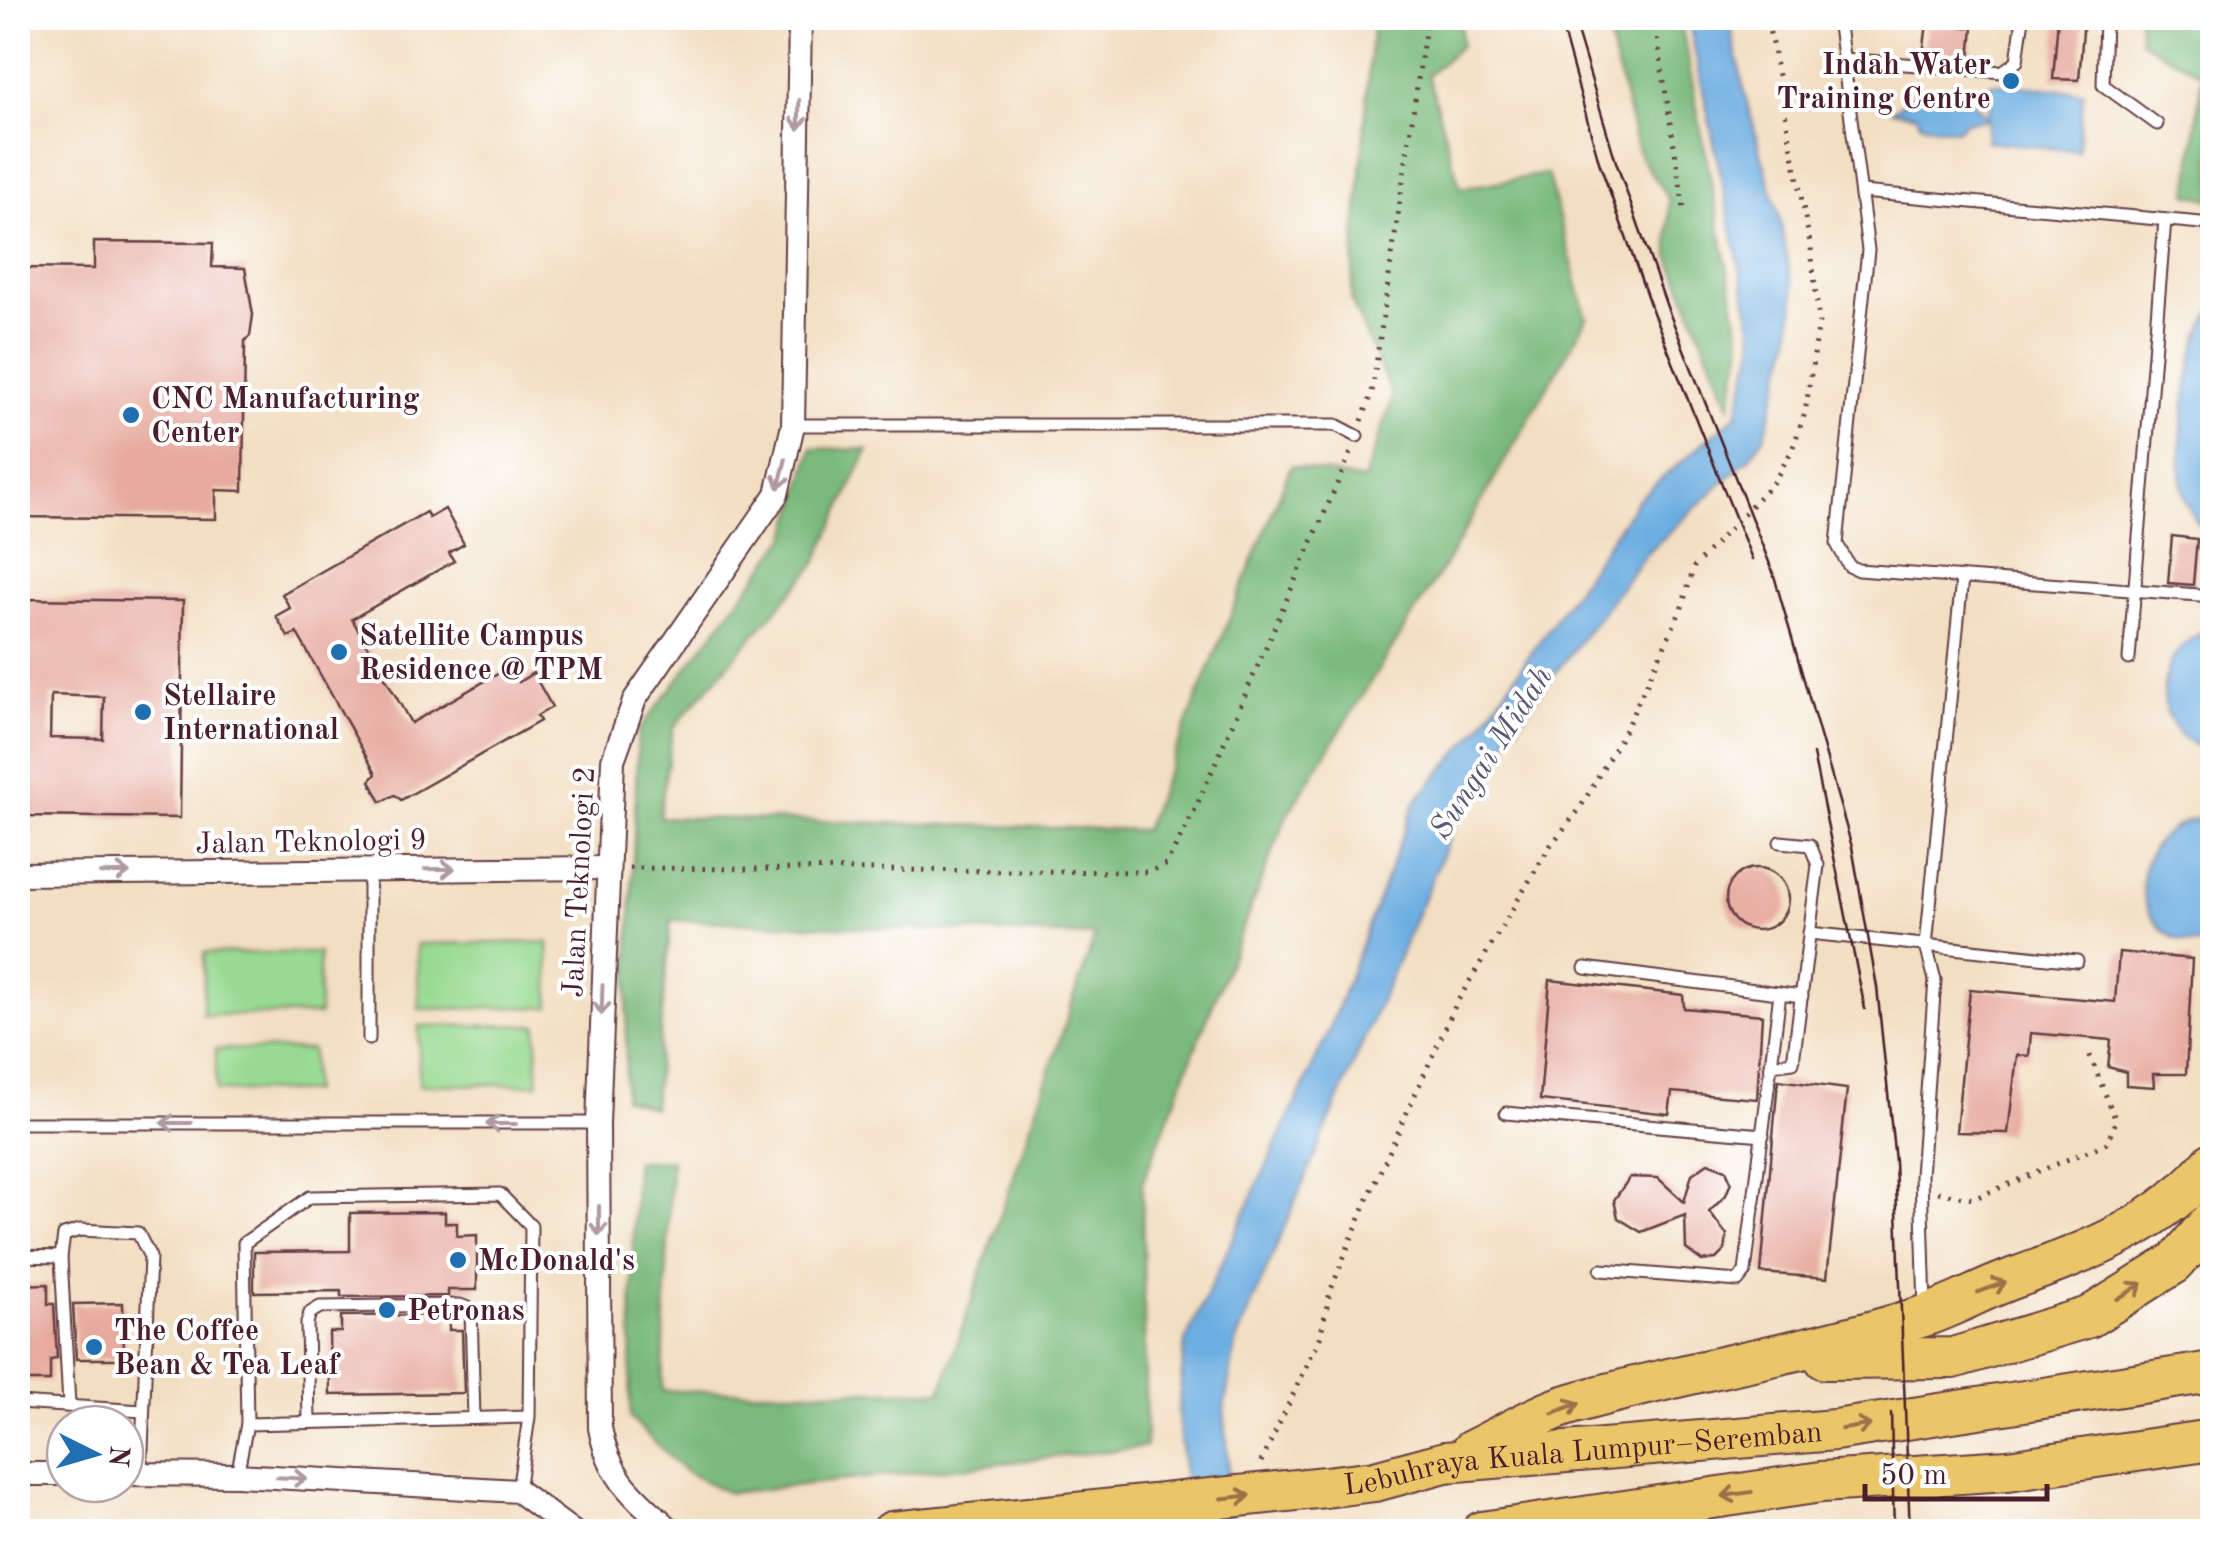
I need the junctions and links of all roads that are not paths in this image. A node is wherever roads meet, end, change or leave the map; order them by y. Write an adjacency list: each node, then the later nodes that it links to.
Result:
1 (800, 18): 10 (street, Jalan Teknologi 2, one-way to 10)
2 (1838, 18): 5 (lane)
3 (2023, 18): 5 (lane)
4 (2105, 18): 6 (lane)
5 (1844, 59): 7 (lane)
6 (2157, 124)
7 (1862, 192): 8 (lane); 12 (lane)
8 (2165, 220): 9 (lane); 13 (lane)
9 (2212, 224)
10 (793, 425): 11 (lane); 17 (street, Jalan Teknologi 2, one-way to 17)
11 (1357, 436)
12 (1962, 578): 13 (lane); 21 (lane)
13 (2136, 590): 14 (lane); 15 (lane)
14 (2212, 596)
15 (2129, 658)
16 (1780, 842): 20 (lane)
17 (606, 868): 18 (street, Jalan Teknologi 9, one-way to 17); 30 (street, Jalan Teknologi 2, one-way to 30)
18 (369, 870): 19 (street, Jalan Teknologi 9, one-way to 18); 26 (lane)
19 (18, 874)
20 (1810, 933): 21 (lane); 25 (lane)
21 (1926, 946): 22 (lane); 37 (lane)
22 (2077, 961)
23 (1585, 968): 24 (lane)
24 (1780, 993): 25 (lane); 27 (lane)
25 (1802, 996): 27 (lane)
26 (369, 1040)
27 (1771, 1064): 31 (lane)
28 (1506, 1113): 31 (lane)
29 (18, 1123): 30 (lane, one-way to 29)
30 (598, 1124): 56 (street, Jalan Teknologi 2, one-way to 56)
31 (1763, 1135): 36 (lane)
32 (2212, 1163): 37 (highway, one-way to 32)
33 (2212, 1220): 38 (highway, one-way to 33)
34 (18, 1256): 35 (lane)
35 (61, 1257): 42 (lane); 43 (lane)
36 (1601, 1270)
37 (1925, 1316): 38 (highway)
38 (1766, 1359): 49 (highway, one-way to 38)
39 (2212, 1372): 49 (highway, Lebuhraya Kuala Lumpur–Seremban, one-way to 39)
40 (18, 1403): 41 (lane)
41 (45, 1404)
42 (69, 1404)
43 (143, 1404)
44 (529, 1417): 45 (lane); 47 (lane); 54 (lane)
45 (474, 1418): 46 (lane); 46 (lane)
46 (309, 1422): 47 (lane)
47 (247, 1424): 53 (lane)
48 (2212, 1444): 58 (highway, Lebuhraya Kuala Lumpur–Seremban, one-way to 58)
49 (1445, 1462): 57 (highway, Lebuhraya Kuala Lumpur–Seremban, one-way to 49, bridge)
50 (18, 1474): 51 (street)
51 (45, 1474)
52 (145, 1474): 53 (street)
53 (237, 1475): 54 (street, one-way to 54)
54 (518, 1492): 55 (street)
55 (573, 1532)
56 (673, 1532)
57 (892, 1532)
58 (1482, 1532)

